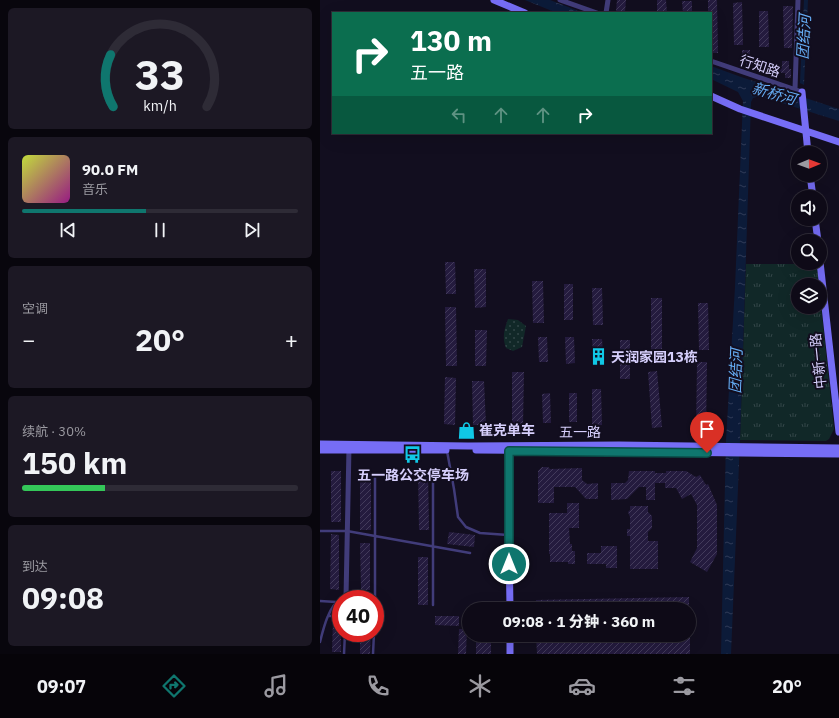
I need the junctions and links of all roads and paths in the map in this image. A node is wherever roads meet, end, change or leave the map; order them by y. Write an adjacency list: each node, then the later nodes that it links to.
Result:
1 (494, 0): 5 (main road)
2 (560, 0): 6 (street)
3 (608, 0): 7 (street)
4 (798, 0): 9 (street)
5 (522, 12)
6 (594, 12)
7 (606, 12)
8 (712, 61): 9 (street, 行知路)
9 (795, 89): 10 (street, 行知路)
10 (803, 94): 12 (main road)
11 (712, 96): 12 (main road)
12 (805, 132): 13 (main road); 14 (main road)
13 (839, 142)
14 (807, 146)
15 (821, 270): 16 (main road, 中新一路)
16 (839, 432)
17 (349, 443): 18 (main road, 五一路); 19 (main road, 五一路); 28 (street)
18 (320, 444)
19 (445, 445): 20 (main road, 五一路); 29 (lane)
20 (509, 448): 22 (main road, 五一路); 23 (main road, 五一路); 29 (main road)
21 (839, 448): 23 (main road, 五一路)
22 (320, 450)
23 (743, 450): 24 (main road, 五一路)
24 (839, 454)
25 (433, 474): 31 (lane)
26 (375, 475): 30 (lane)
27 (320, 531): 28 (lane)
28 (347, 531): 30 (lane); 33 (street)
29 (509, 535): 37 (main road)
30 (375, 536): 31 (lane); 34 (lane)
31 (433, 546): 32 (lane); 38 (lane)
32 (470, 553)
33 (344, 590)
34 (375, 590)
35 (320, 601): 36 (lane)
36 (332, 602)
37 (510, 602)
38 (433, 605)
39 (332, 609): 40 (lane)
40 (328, 616): 41 (lane); 42 (lane)
41 (332, 616)
42 (320, 642)
43 (344, 642): 46 (lane)
44 (374, 642): 47 (lane)
45 (510, 642): 48 (main road)
46 (344, 654)
47 (374, 654)
48 (510, 654)

